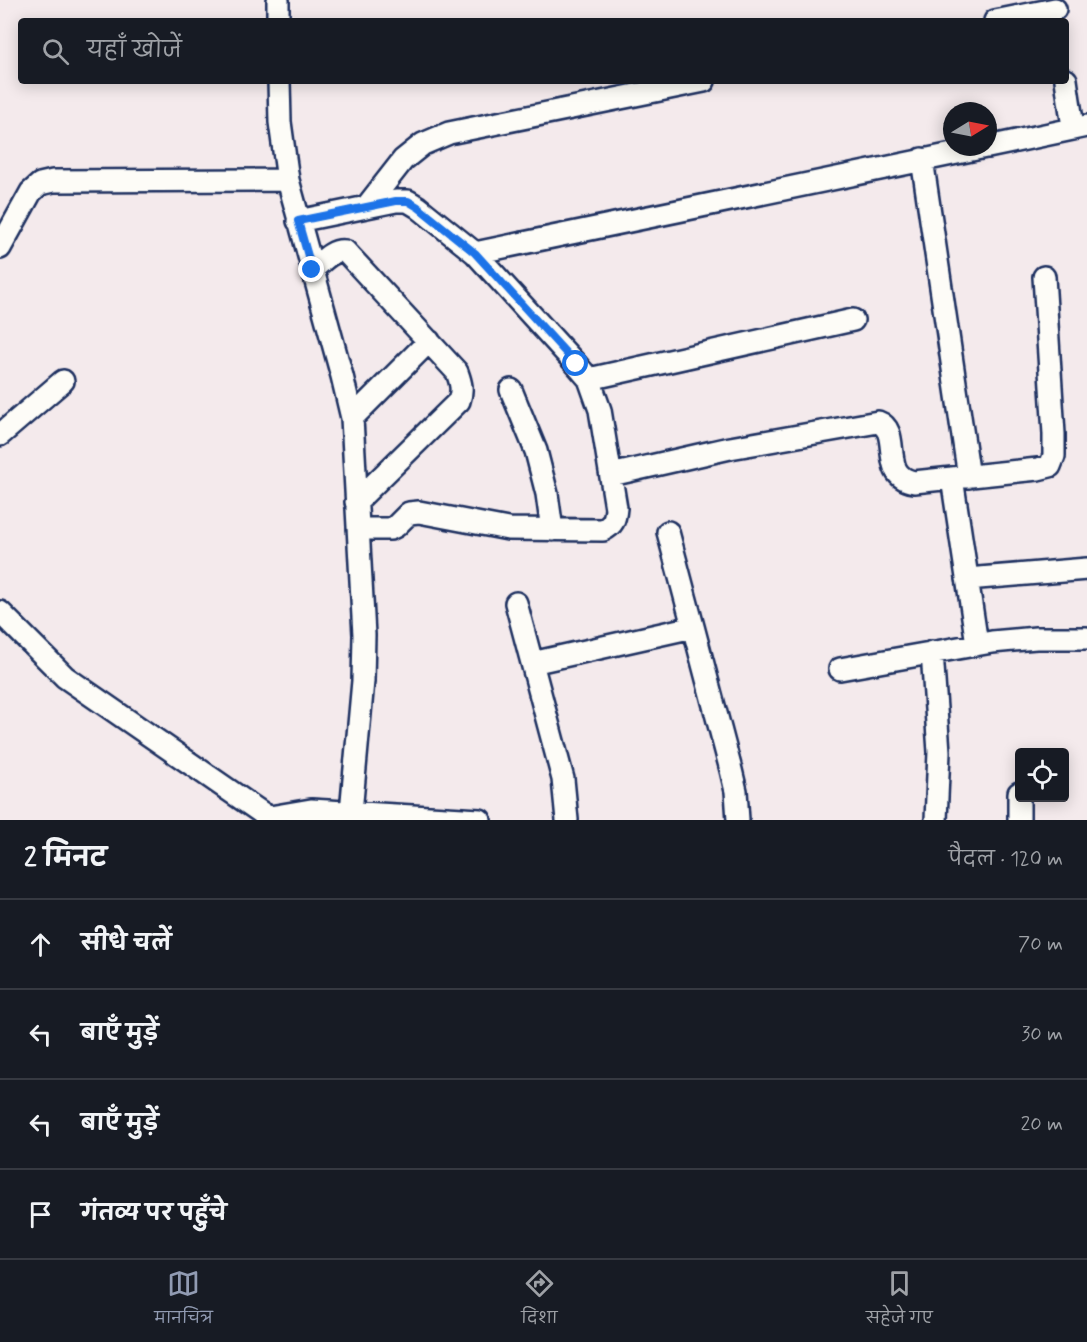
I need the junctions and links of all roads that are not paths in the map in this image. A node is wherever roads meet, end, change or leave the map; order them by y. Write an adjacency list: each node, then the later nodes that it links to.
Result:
1 (278, 0): 3 (street)
2 (1055, 10): 4 (street)
3 (278, 18)
4 (1011, 18)
5 (279, 84): 12 (street)
6 (690, 84): 13 (street)
7 (1067, 84): 8 (street)
8 (1080, 126): 9 (street)
9 (997, 145)
10 (943, 155): 11 (street)
11 (922, 159): 16 (street); 27 (street)
12 (288, 180): 14 (street); 15 (street)
13 (367, 206): 14 (street); 16 (street)
14 (298, 221): 17 (street)
15 (0, 249)
16 (475, 253): 21 (street)
17 (312, 270): 20 (street); 24 (street)
18 (1044, 278): 27 (street)
19 (853, 320): 21 (street)
20 (429, 341): 24 (street); 28 (street)
21 (589, 379): 26 (street)
22 (63, 381): 25 (street)
23 (511, 390): 30 (street)
24 (352, 418): 28 (street)
25 (0, 435)
26 (611, 475): 27 (street); 30 (street)
27 (960, 477): 33 (street)
28 (356, 502): 29 (street)
29 (358, 529): 30 (street); 43 (street)
30 (552, 530)
31 (668, 532): 36 (street)
32 (1087, 569): 33 (street)
33 (967, 579): 38 (street)
34 (516, 603): 40 (street)
35 (0, 612): 44 (street)
36 (693, 627): 40 (street); 47 (street)
37 (1087, 638): 38 (street)
38 (977, 644): 39 (street)
39 (932, 652): 41 (street); 48 (street)
40 (532, 663): 46 (street)
41 (840, 669)
42 (1019, 802): 49 (street)
43 (351, 812): 44 (street); 45 (street)
44 (271, 819)
45 (480, 820)
46 (567, 820)
47 (738, 820)
48 (936, 820)
49 (1019, 820)

